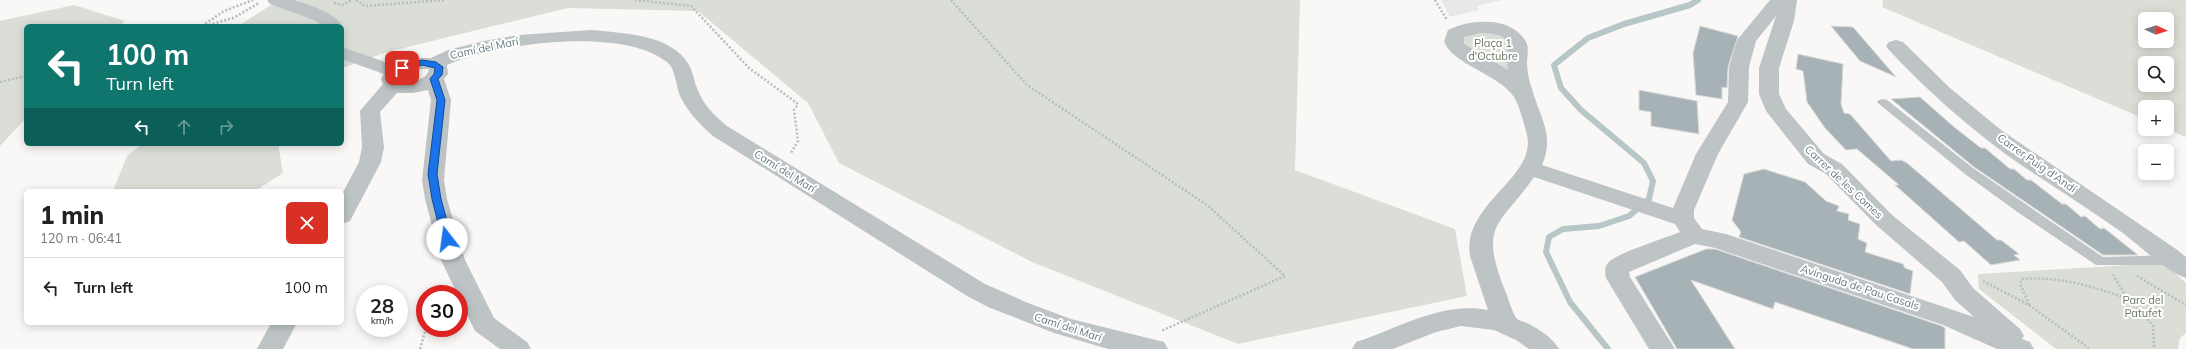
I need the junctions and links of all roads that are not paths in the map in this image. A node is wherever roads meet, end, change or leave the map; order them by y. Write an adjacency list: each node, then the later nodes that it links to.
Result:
1 (276, 0): 4 (street)
2 (1780, 0): 13 (street)
3 (1788, 0): 15 (street, Carrer de les Comes)
4 (332, 24)
5 (1896, 46): 14 (street, Carrer Puig d'Andí)
6 (344, 54): 8 (street, Camí del Marí)
7 (433, 71): 8 (street, Camí del Marí); 20 (street); 21 (street, Camí del Marí)
8 (395, 78): 12 (street)
9 (1523, 95): 9 (street); 11 (street)
10 (1883, 102): 14 (lane)
11 (1529, 168): 13 (street, Avinguda de Pau Casals); 18 (street)
12 (344, 212)
13 (1689, 228): 16 (street, Avinguda de Pau Casals); 24 (street)
14 (2180, 265)
15 (1957, 285): 16 (street); 26 (street, Carrer de les Comes)
16 (1933, 312): 25 (street, Avinguda de Pau Casals)
17 (283, 325): 19 (street)
18 (1507, 326): 22 (street); 23 (street)
19 (270, 349)
20 (518, 349)
21 (1155, 349)
22 (1364, 349)
23 (1546, 349)
24 (1662, 349)
25 (2021, 349)
26 (2025, 349)

